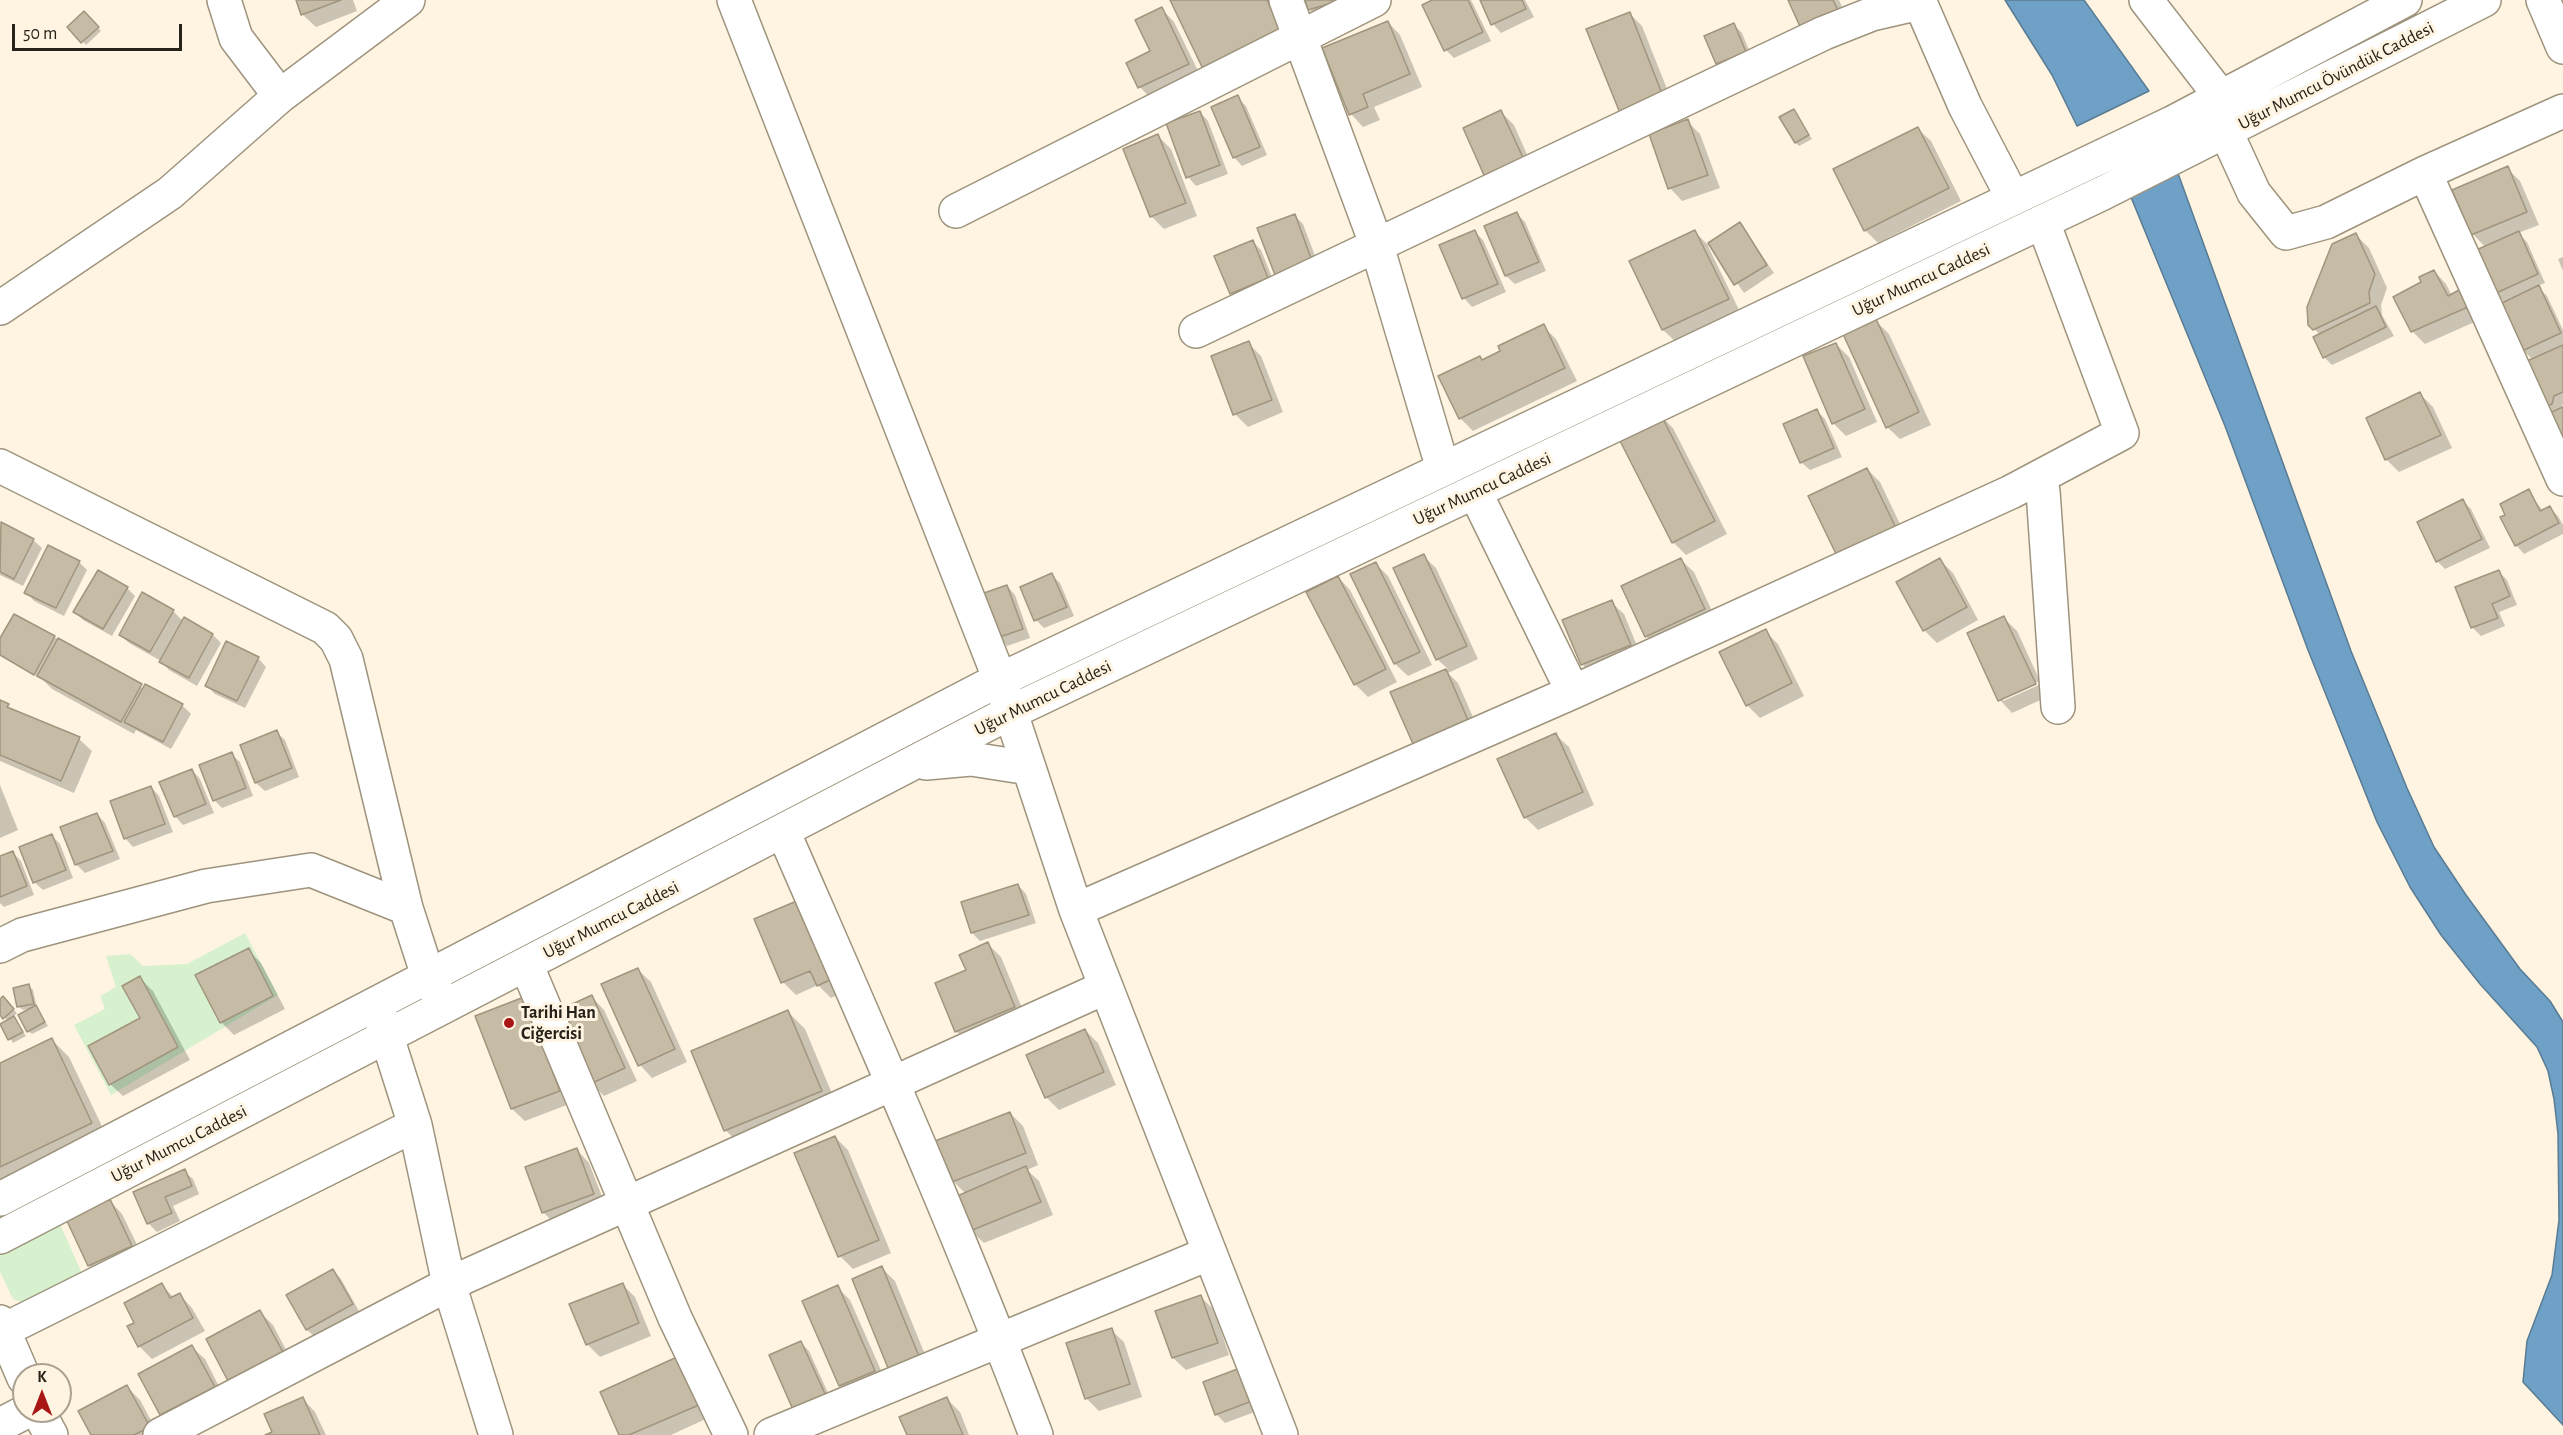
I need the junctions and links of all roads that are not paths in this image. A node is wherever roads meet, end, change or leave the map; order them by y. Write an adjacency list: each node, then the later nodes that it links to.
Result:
1 (224, 0): 13 (street)
2 (408, 0): 13 (street)
3 (734, 0): 31 (street)
4 (1286, 0): 11 (street)
5 (1374, 0): 11 (street)
6 (2146, 0): 14 (street)
7 (2404, 0): 14 (street, Uğur Mumcu Övündük Caddesi)
8 (2484, 0): 16 (street, Uğur Mumcu Övündük Caddesi)
9 (2543, 0): 12 (street)
10 (1919, 1): 20 (street); 23 (street)
11 (1301, 36): 21 (street); 23 (street)
12 (2563, 47)
13 (280, 96): 24 (street)
14 (2221, 97): 17 (street, Uğur Mumcu Övündük Caddesi)
15 (2563, 111): 18 (street)
16 (2226, 132): 18 (street); 19 (street, Uğur Mumcu Övündük Caddesi)
17 (2088, 163): 20 (street, Uğur Mumcu Caddesi)
18 (2425, 173): 29 (street)
19 (2103, 193): 22 (street, Uğur Mumcu Caddesi)
20 (2013, 198): 27 (street, Uğur Mumcu Caddesi)
21 (956, 211)
22 (2043, 222): 28 (street); 30 (street, Uğur Mumcu Caddesi)
23 (1377, 246): 25 (street); 27 (street)
24 (0, 308)
25 (1196, 331)
26 (0, 466): 38 (street)
27 (1443, 470): 31 (street, Uğur Mumcu Caddesi)
28 (2038, 478): 32 (street); 33 (street)
29 (2563, 479)
30 (1474, 492): 32 (street); 34 (street, Uğur Mumcu Caddesi)
31 (1000, 680): 34 (street); 42 (street, Uğur Mumcu Caddesi)
32 (1573, 692): 39 (street)
33 (2058, 707)
34 (1011, 712): 35 (street, Uğur Mumcu Caddesi); 36 (street)
35 (912, 764): 36 (street); 37 (street, Uğur Mumcu Caddesi)
36 (1029, 768): 39 (street)
37 (783, 831): 41 (street, Uğur Mumcu Caddesi); 47 (street)
38 (406, 908): 40 (street); 42 (street)
39 (1076, 910): 43 (street)
40 (0, 946)
41 (526, 964): 45 (street, Uğur Mumcu Caddesi); 50 (street)
42 (428, 976): 44 (street, Uğur Mumcu Caddesi); 45 (street)
43 (1106, 987): 47 (street); 52 (street)
44 (375, 1004): 46 (street); 49 (street, Uğur Mumcu Caddesi)
45 (444, 1006): 46 (street, Uğur Mumcu Caddesi)
46 (388, 1035): 48 (street); 51 (street, Uğur Mumcu Caddesi)
47 (893, 1083): 50 (street); 55 (street)
48 (416, 1125): 53 (street); 54 (street)
49 (0, 1199)
50 (626, 1203): 53 (street); 59 (street)
51 (0, 1237)
52 (1210, 1253): 55 (street); 62 (street)
53 (449, 1284): 57 (street); 58 (street)
54 (2, 1326): 56 (street)
55 (1000, 1339): 60 (street); 61 (street)
56 (18, 1363)
57 (160, 1435)
58 (496, 1435)
59 (731, 1435)
60 (771, 1435)
61 (1036, 1435)
62 (1281, 1435)

